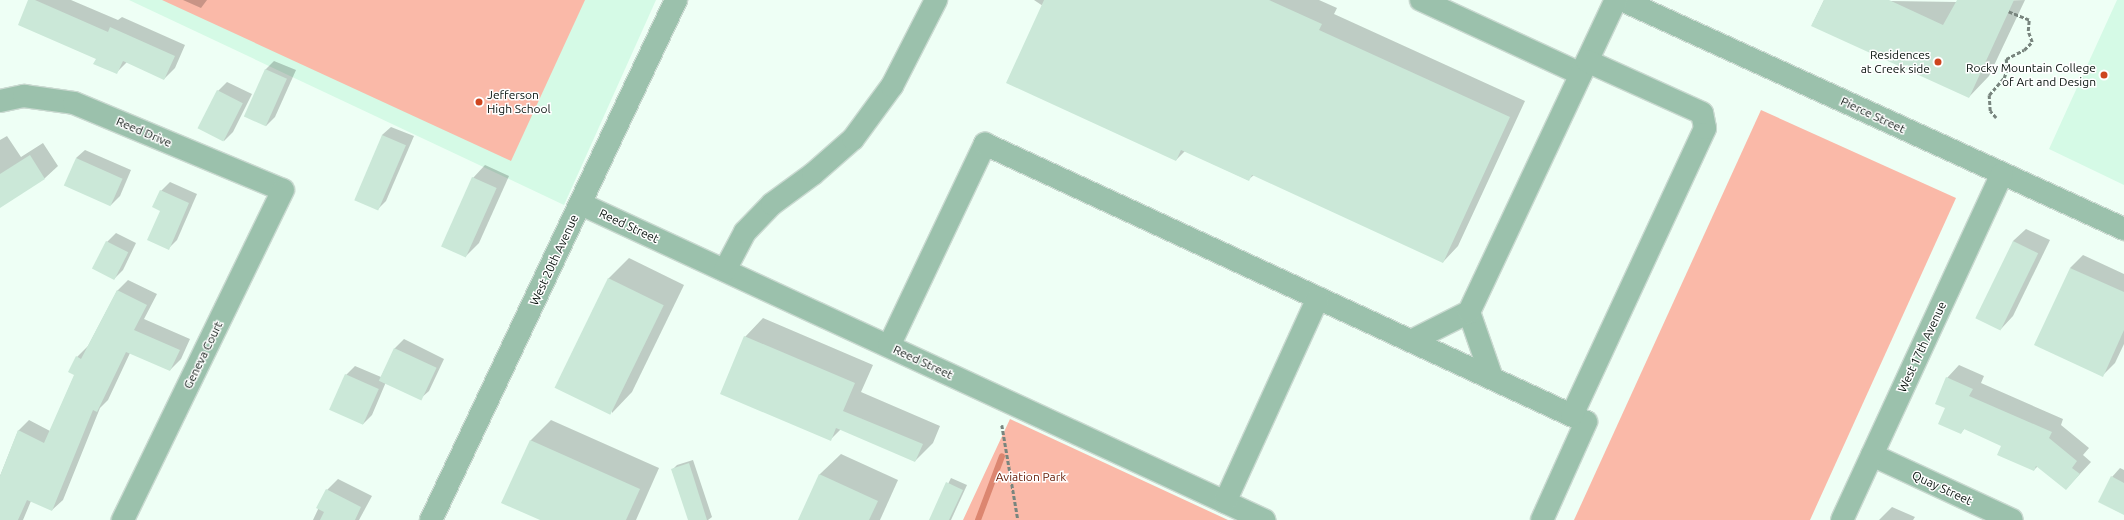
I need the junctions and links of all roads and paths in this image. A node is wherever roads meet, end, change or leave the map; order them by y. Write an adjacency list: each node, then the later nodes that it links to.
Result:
1 (676, 0): 12 (street, West 20th Avenue)
2 (936, 0): 14 (street)
3 (1421, 0): 7 (street)
4 (1616, 0): 7 (street)
5 (1622, 0): 10 (street, Pierce Street)
6 (2009, 12): 9 (path)
7 (1584, 68): 16 (street); 20 (street)
8 (0, 101): 11 (street, Reed Drive)
9 (1996, 118)
10 (2002, 174): 13 (street, Pierce Street); 22 (street, West 17th Avenue)
11 (283, 190): 24 (street, Geneva Court)
12 (581, 204): 14 (street, Reed Street); 25 (street, West 20th Avenue)
13 (2124, 229)
14 (725, 270): 18 (street, Reed Street)
15 (1318, 298): 17 (street); 18 (street); 23 (street)
16 (1469, 312): 17 (street); 19 (street)
17 (1411, 341): 19 (street)
18 (889, 346): 23 (street, Reed Street)
19 (1492, 378): 20 (street)
20 (1572, 415): 28 (street)
21 (1002, 425): 26 (path)
22 (1872, 455): 29 (street, West 17th Avenue); 30 (street, Quay Street)
23 (1225, 502): 27 (street, Reed Street)
24 (123, 520)
25 (431, 520)
26 (1018, 520)
27 (1264, 520)
28 (1542, 520)
29 (1842, 520)
30 (2012, 520)

